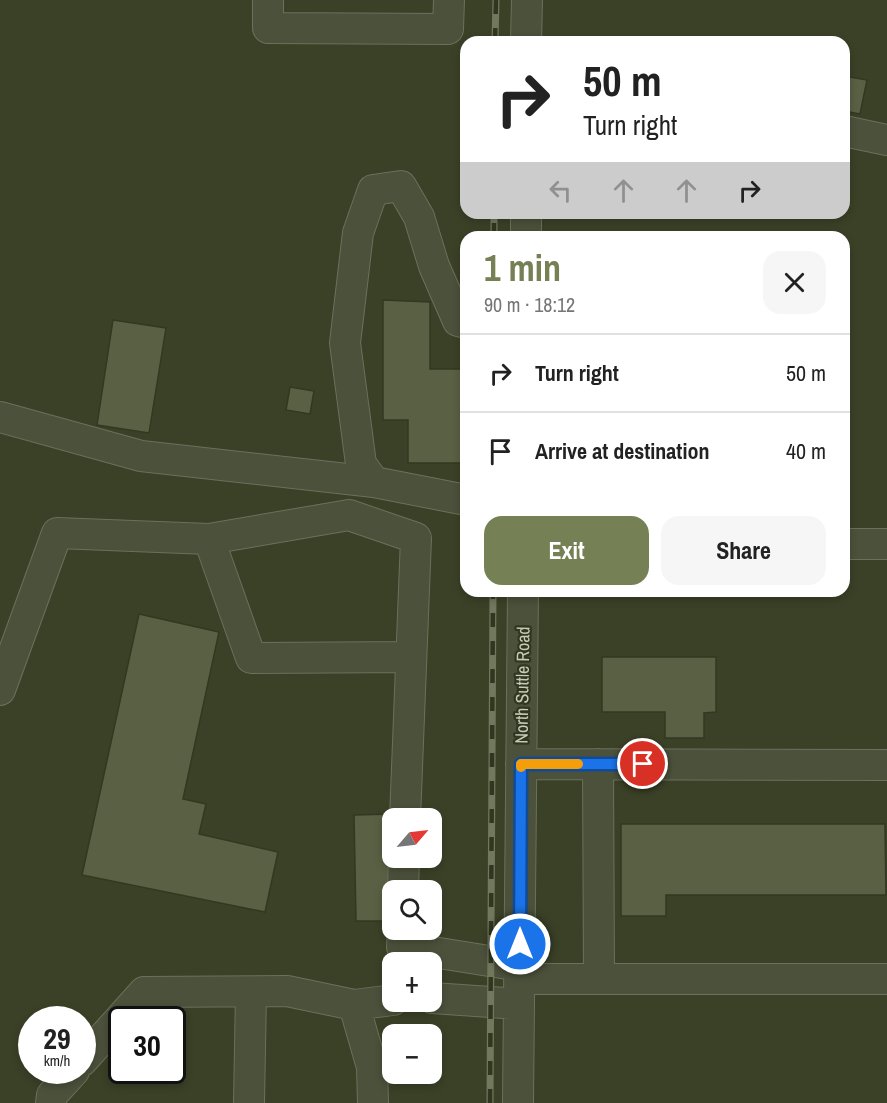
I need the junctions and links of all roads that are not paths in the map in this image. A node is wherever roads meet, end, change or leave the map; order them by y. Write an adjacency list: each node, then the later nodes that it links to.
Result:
1 (268, 0): 2 (street)
2 (449, 0)
3 (527, 0): 4 (street)
4 (526, 36)
5 (850, 132): 6 (street)
6 (887, 140)
7 (460, 321): 9 (street)
8 (0, 417): 9 (street)
9 (374, 482): 10 (street)
10 (460, 499)
11 (209, 539): 15 (street); 15 (street); 16 (street)
12 (850, 544): 13 (street)
13 (887, 544)
14 (523, 597): 17 (street, North Suttle Road)
15 (410, 657): 20 (street)
16 (0, 690)
17 (521, 764): 18 (street); 24 (street, North Suttle Road)
18 (598, 764): 19 (street); 23 (street)
19 (887, 765)
20 (405, 808)
21 (402, 940): 24 (street)
22 (887, 979): 23 (street)
23 (599, 980): 24 (street)
24 (519, 983): 26 (street); 34 (street, North Suttle Road)
25 (251, 992): 28 (street); 29 (street); 32 (street)
26 (442, 996)
27 (382, 1001): 28 (street)
28 (354, 1005): 33 (street)
29 (96, 1046)
30 (62, 1084): 31 (street)
31 (51, 1103)
32 (249, 1103)
33 (373, 1103)
34 (518, 1103)

